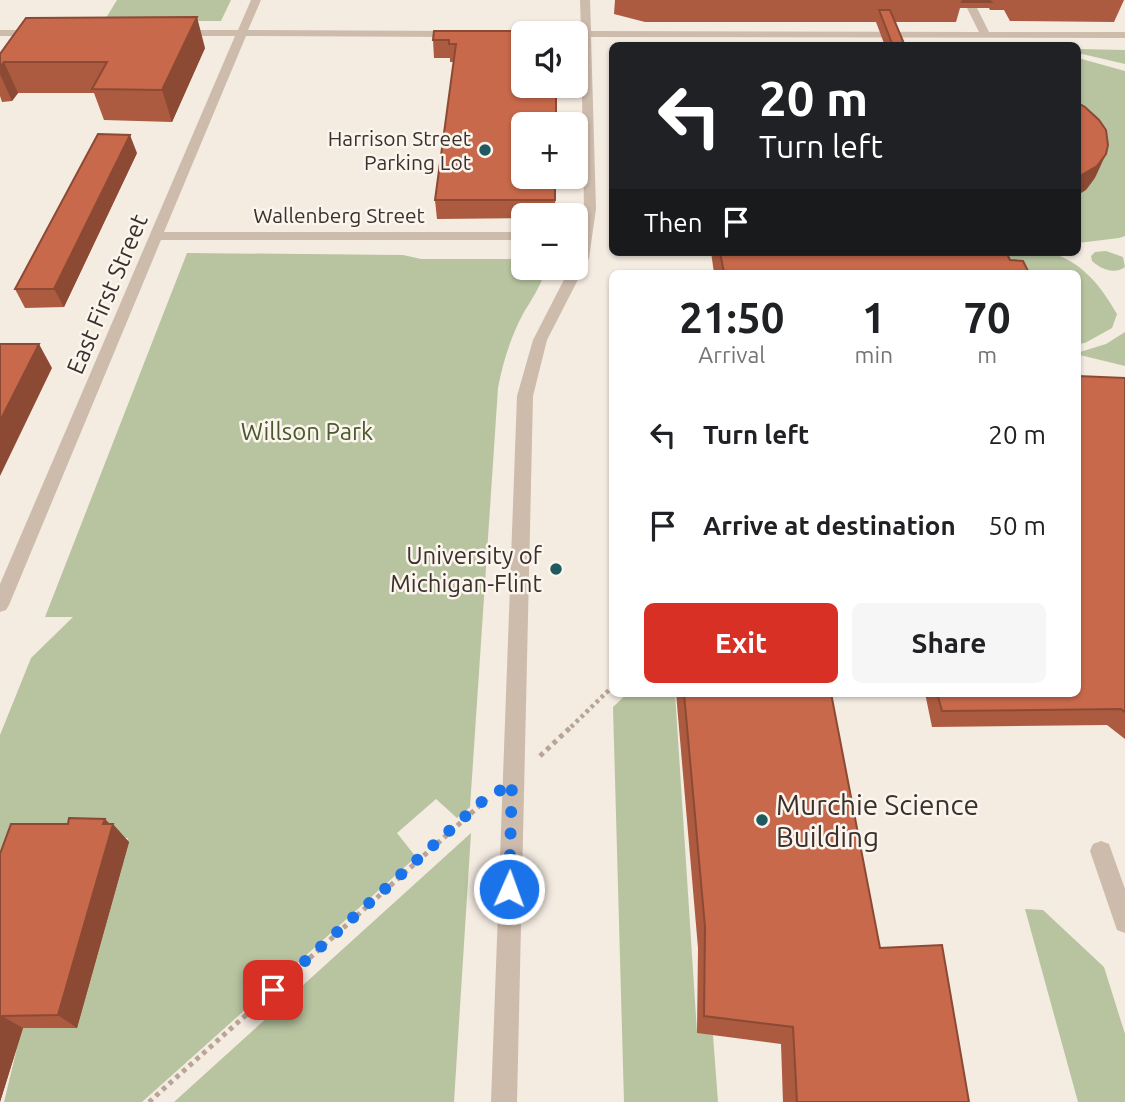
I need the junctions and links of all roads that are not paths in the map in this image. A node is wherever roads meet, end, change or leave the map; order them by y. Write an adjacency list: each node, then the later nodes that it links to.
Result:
1 (256, 0): 8 (street, East First Street)
2 (585, 0): 4 (street)
3 (968, 0): 11 (street)
4 (583, 21)
5 (0, 33): 6 (street)
6 (46, 33)
7 (167, 33): 8 (street)
8 (242, 33): 9 (street); 15 (street, East First Street)
9 (470, 34)
10 (588, 34): 11 (street)
11 (986, 35): 12 (street)
12 (1125, 35)
13 (584, 98): 14 (street)
14 (588, 216)
15 (156, 236): 16 (street, Wallenberg Street); 18 (street, East First Street)
16 (511, 236)
17 (571, 280): 21 (street)
18 (2, 597)
19 (1101, 851): 20 (street)
20 (1125, 922)
21 (503, 1102)

